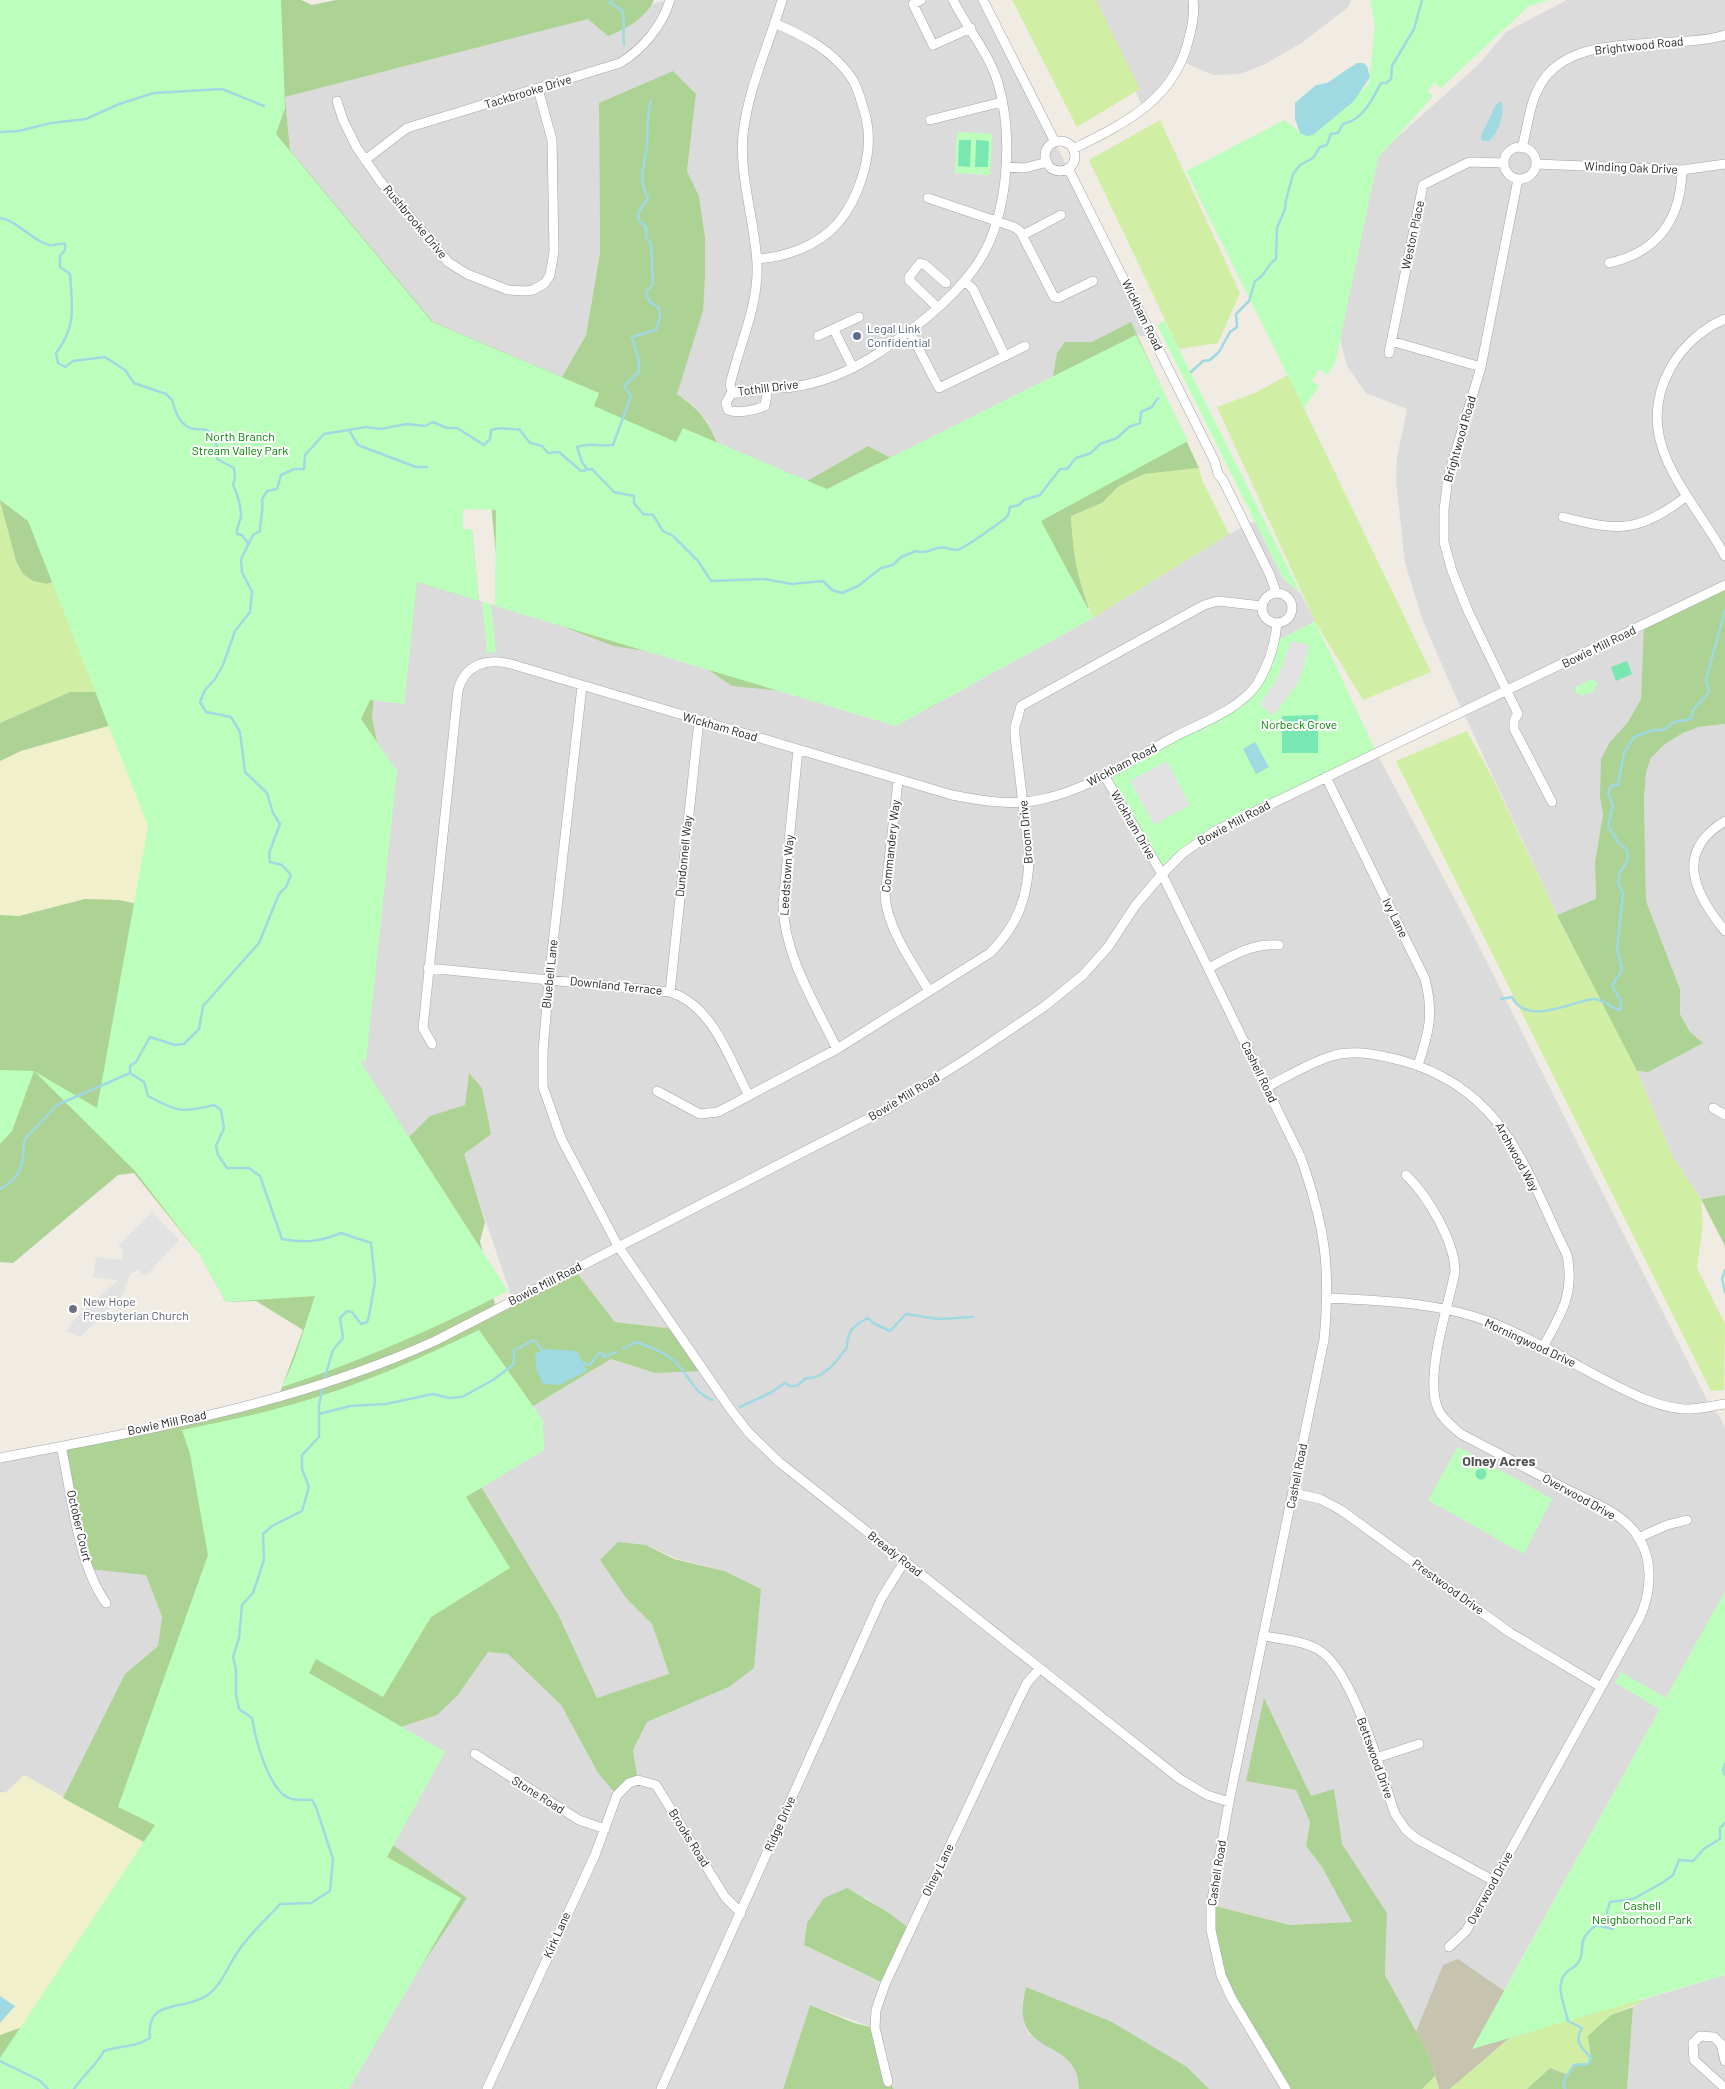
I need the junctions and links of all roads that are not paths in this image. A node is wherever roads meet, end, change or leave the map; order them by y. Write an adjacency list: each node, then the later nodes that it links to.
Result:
1 (670, 0): 10 (street, Tackbrooke Drive)
2 (782, 0): 7 (street, Tothill Drive)
3 (921, 0): 8 (street)
4 (953, 0): 8 (street, Tothill Drive)
5 (983, 0): 14 (street)
6 (1193, 0): 16 (street)
7 (774, 23): 30 (street, Tothill Drive); 30 (street)
8 (970, 28): 12 (street, Tothill Drive)
9 (1725, 35): 15 (street, Brightwood Road)
10 (538, 89): 17 (street, Tackbrooke Drive); 17 (street, Rushbrooke Drive)
11 (337, 101): 17 (street, Rushbrooke Drive)
12 (1002, 102): 13 (street); 22 (street, Tothill Drive)
13 (930, 120)
14 (1054, 142): 16 (street); 18 (street)
15 (1522, 148): 19 (street); 20 (street)
16 (1073, 149): 23 (street)
17 (365, 160)
18 (1047, 162): 22 (street); 23 (street)
19 (1504, 163): 25 (street); 41 (street, Weston Place)
20 (1536, 164): 24 (street, Winding Oak Drive); 25 (street)
21 (1725, 164): 24 (street, Winding Oak Drive)
22 (1006, 167): 28 (street, Tothill Drive)
23 (1068, 168): 53 (street, Wickham Road)
24 (1682, 170): 31 (street)
25 (1518, 179): 45 (street, Brightwood Road)
26 (928, 198): 28 (street)
27 (1061, 215): 29 (street)
28 (996, 220): 29 (street); 32 (street, Tothill Drive)
29 (1023, 235): 33 (street)
30 (756, 258): 48 (street, Tothill Drive)
31 (1609, 263)
32 (964, 281): 35 (street, Tothill Drive); 44 (street)
33 (1093, 281)
34 (946, 283): 35 (street)
35 (937, 307): 39 (street, Tothill Drive)
36 (859, 317): 38 (street)
37 (1725, 319): 49 (street)
38 (834, 330): 40 (street); 46 (street)
39 (909, 330): 44 (street); 46 (street, Tothill Drive)
40 (818, 336)
41 (1391, 341): 43 (street, Weston Place); 45 (street)
42 (1025, 346): 44 (street)
43 (1389, 353)
44 (1005, 356)
45 (1481, 367): 57 (street, Brightwood Road)
46 (853, 368): 47 (street, Tothill Drive)
47 (768, 388): 48 (street, Tothill Drive); 48 (street)
48 (732, 392)
49 (1687, 496): 50 (street); 51 (street)
50 (1563, 517)
51 (1725, 556)
52 (1725, 585): 57 (street, Bowie Mill Road)
53 (1276, 592): 54 (street); 55 (street)
54 (1262, 606): 55 (street); 65 (street, Broom Drive)
55 (1277, 623): 60 (street, Wickham Road)
56 (582, 686): 58 (street, Wickham Road); 71 (street, Wickham Road); 73 (street, Bluebell Lane)
57 (1507, 691): 62 (street, Bowie Mill Road); 66 (street, Brightwood Road)
58 (699, 720): 59 (street, Wickham Road); 75 (street, Dundonnell Way)
59 (798, 749): 63 (street, Wickham Road); 77 (street, Leedstown Way)
60 (1120, 766): 61 (street, Wickham Road); 64 (street)
61 (1104, 776): 64 (street, Wickham Drive); 65 (street, Wickham Road)
62 (1326, 777): 68 (street, Bowie Mill Road); 78 (street, Ivy Lane)
63 (898, 781): 65 (street, Wickham Road); 74 (street, Commandery Way)
64 (1114, 794): 68 (street, Wickham Drive)
65 (1024, 802): 74 (street, Broom Drive)
66 (1552, 802)
67 (1725, 820): 69 (street)
68 (1162, 874): 72 (street, Cashell Road); 85 (street, Bowie Mill Road)
69 (1725, 931)
70 (1278, 945): 72 (street)
71 (428, 968): 73 (street, Downland Terrace); 76 (street, Wickham Road)
72 (1209, 968): 79 (street, Cashell Road)
73 (549, 979): 75 (street, Downland Terrace); 85 (street, Bluebell Lane)
74 (929, 991): 77 (street, Broom Drive)
75 (670, 992): 81 (street, Downland Terrace)
76 (432, 1044)
77 (837, 1049): 81 (street, Broom Drive)
78 (1418, 1066): 79 (street, Archwood Way); 88 (street, Archwood Way)
79 (1267, 1087): 86 (street, Cashell Road)
80 (657, 1091): 81 (street, Broom Drive)
81 (749, 1096)
82 (1713, 1108): 83 (street)
83 (1725, 1115)
84 (1406, 1175): 87 (street, Overwood Drive)
85 (618, 1246): 90 (street, Bowie Mill Road); 95 (street, Bready Road)
86 (1328, 1298): 87 (street, Morningwood Drive); 92 (street, Cashell Road)
87 (1447, 1309): 88 (street, Morningwood Drive); 94 (street, Overwood Drive)
88 (1543, 1347): 89 (street, Morningwood Drive)
89 (1725, 1404)
90 (61, 1446): 91 (street, Bowie Mill Road); 96 (street, October Court)
91 (0, 1458)
92 (1294, 1493): 97 (street, Cashell Road); 99 (street, Prestwood Drive)
93 (1687, 1520): 94 (street)
94 (1638, 1538): 99 (street, Overwood Drive)
95 (904, 1562): 98 (street, Bready Road); 107 (street, Ridge Drive)
96 (106, 1603)
97 (1264, 1636): 102 (street, Bettswood Drive); 104 (street, Cashell Road)
98 (1040, 1668): 104 (street, Bready Road); 110 (street, Olney Lane)
99 (1601, 1687): 106 (street, Overwood Drive)
100 (1419, 1744): 102 (street)
101 (475, 1754): 105 (street, Stone Road)
102 (1376, 1758): 106 (street, Bettswood Drive)
103 (629, 1783): 105 (street, Kirk Lane); 107 (street, Brooks Road)
104 (1229, 1802): 114 (street, Cashell Road)
105 (605, 1829): 112 (street, Kirk Lane)
106 (1494, 1881): 108 (street, Overwood Drive)
107 (741, 1913): 113 (street, Ridge Drive)
108 (1449, 1948)
109 (1725, 2061): 111 (street)
110 (888, 2082)
111 (1725, 2088)
112 (487, 2089)
113 (661, 2089)
114 (1286, 2089)

